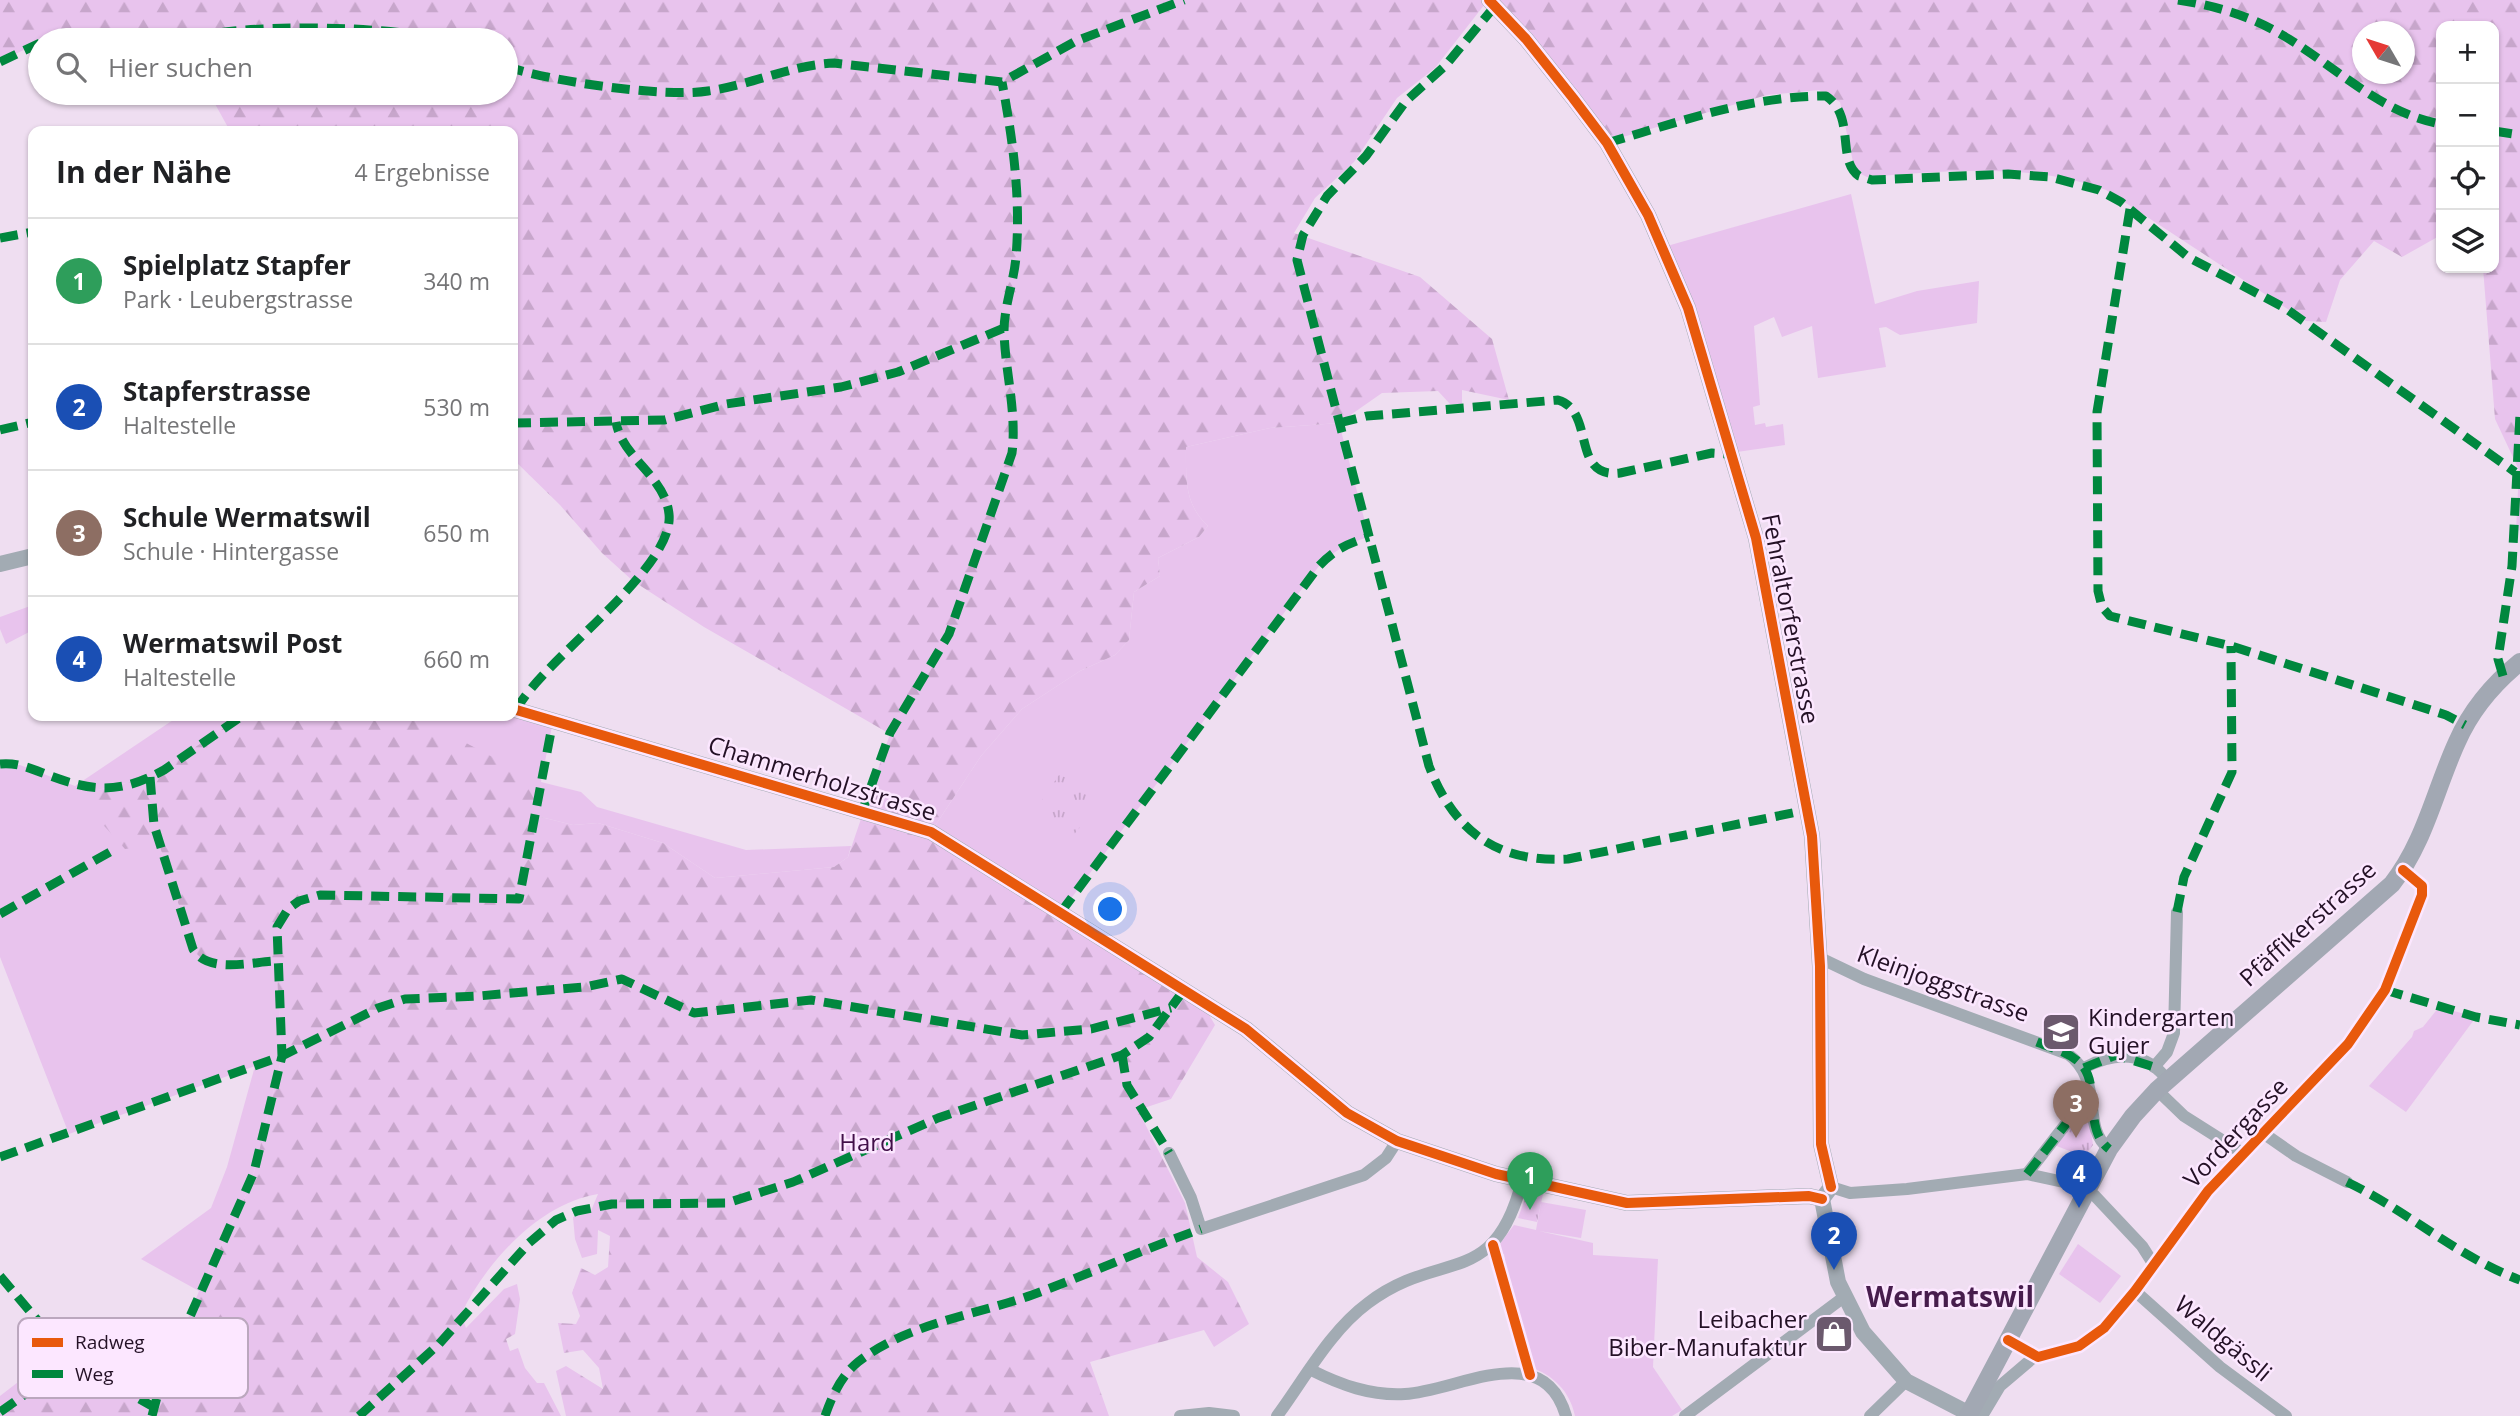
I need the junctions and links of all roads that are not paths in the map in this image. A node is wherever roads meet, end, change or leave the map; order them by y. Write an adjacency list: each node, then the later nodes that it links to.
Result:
1 (1489, 0): 8 (street, Fehraltorferstrasse)
2 (28, 557): 3 (street)
3 (0, 564)
4 (2520, 662): 6 (main road, Pfäffikerstrasse)
5 (518, 710): 16 (street, Chammerholzstrasse)
6 (2403, 870): 11 (main road, Pfäffikerstrasse); 15 (street, Vordergasse)
7 (2177, 912): 9 (street)
8 (1820, 958): 10 (street, Kleinjoggstrasse); 24 (street, Fehraltorferstrasse)
9 (2154, 1067): 10 (street); 11 (street)
10 (2084, 1068): 12 (street)
11 (2162, 1085): 17 (main road, Pfäffikerstrasse); 19 (street)
12 (2090, 1093): 13 (street); 14 (street)
13 (2078, 1105): 14 (street); 20 (street)
14 (2094, 1115): 17 (street)
15 (2263, 1133): 19 (street, Vordergasse); 22 (street)
16 (1397, 1141): 18 (street); 21 (street, Chammerholzstrasse)
17 (2109, 1149): 23 (main road, Pfäffikerstrasse)
18 (1169, 1153)
19 (2244, 1154): 25 (street, Vordergasse)
20 (2027, 1174): 23 (street, Chammerholzstrasse); 24 (street, Chammerholzstrasse)
21 (1522, 1181): 24 (street, Chammerholzstrasse); 32 (street)
22 (2347, 1182)
23 (2088, 1190): 26 (street); 30 (main road, Pfäffikerstrasse)
24 (1826, 1193): 29 (street, Fehraltorferstrasse)
25 (2168, 1245): 26 (street); 27 (street, Vordergasse)
26 (2142, 1246): 27 (street)
27 (2154, 1265): 28 (street, Vordergasse)
28 (2135, 1291): 31 (street, Vordergasse); 41 (street, Waldgässli)
29 (1844, 1297): 33 (street, Fehraltorferstrasse); 39 (street)
30 (2008, 1340): 31 (street); 34 (main road, Pfäffikerstrasse)
31 (2034, 1357): 34 (street)
32 (1311, 1370): 37 (street); 38 (street)
33 (1906, 1381): 34 (street, Fehraltorferstrasse); 40 (street)
34 (1973, 1415)
35 (1181, 1416): 36 (street)
36 (1234, 1416)
37 (1277, 1416)
38 (1566, 1416)
39 (1685, 1416)
40 (1870, 1416)
41 (2286, 1416)

